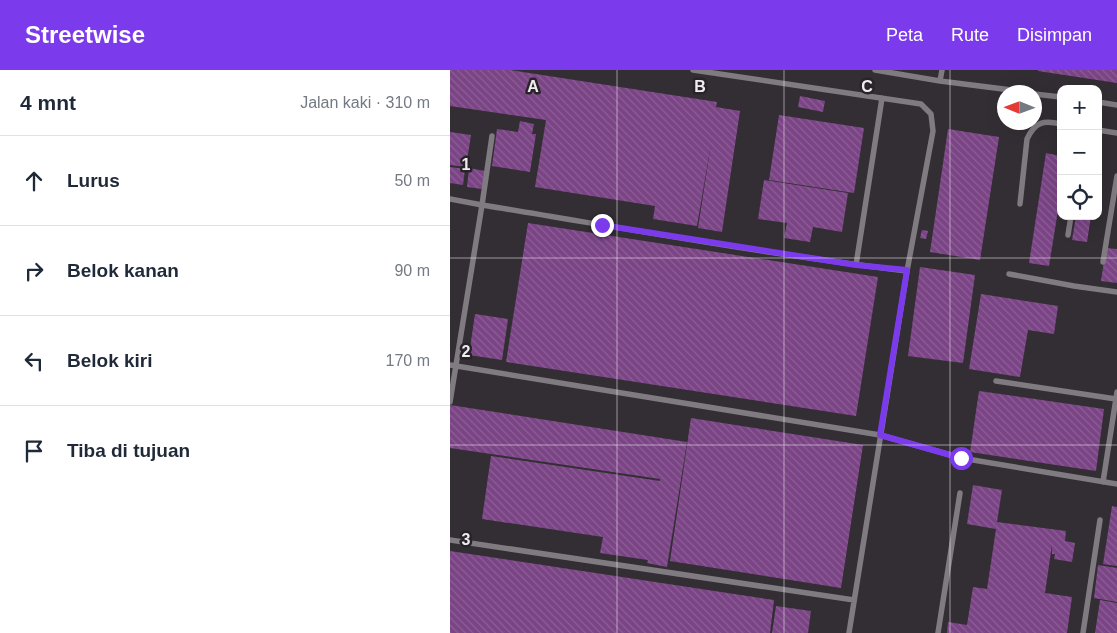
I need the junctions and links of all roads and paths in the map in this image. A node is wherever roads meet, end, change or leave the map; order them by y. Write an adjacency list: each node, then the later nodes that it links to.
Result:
1 (693, 70): 8 (lane)
2 (875, 70): 4 (lane)
3 (942, 70): 4 (lane)
4 (940, 81): 5 (lane)
5 (997, 88)
6 (1042, 95): 7 (lane)
7 (1057, 97)
8 (882, 98): 22 (lane); 23 (lane)
9 (1102, 103): 10 (lane)
10 (1117, 105)
11 (1057, 123): 17 (lane)
12 (1102, 131): 13 (lane)
13 (1117, 133)
14 (492, 136): 18 (lane)
15 (1117, 176): 21 (lane)
16 (450, 199): 18 (lane)
17 (1020, 204)
18 (482, 205): 22 (lane); 26 (lane)
19 (1070, 220): 20 (lane)
20 (1068, 235)
21 (1103, 262)
22 (856, 265): 23 (lane)
23 (907, 270): 30 (lane)
24 (1009, 274): 25 (lane)
25 (1117, 292)
26 (453, 366): 29 (lane); 30 (lane)
27 (996, 381): 28 (lane)
28 (1116, 396): 31 (lane)
29 (450, 402)
30 (880, 435): 31 (lane); 36 (lane)
31 (1103, 482): 32 (lane)
32 (1117, 484)
33 (960, 493): 38 (lane)
34 (1100, 520): 39 (lane)
35 (450, 540): 36 (lane)
36 (854, 600): 37 (lane)
37 (849, 633)
38 (938, 633)
39 (1083, 633)

